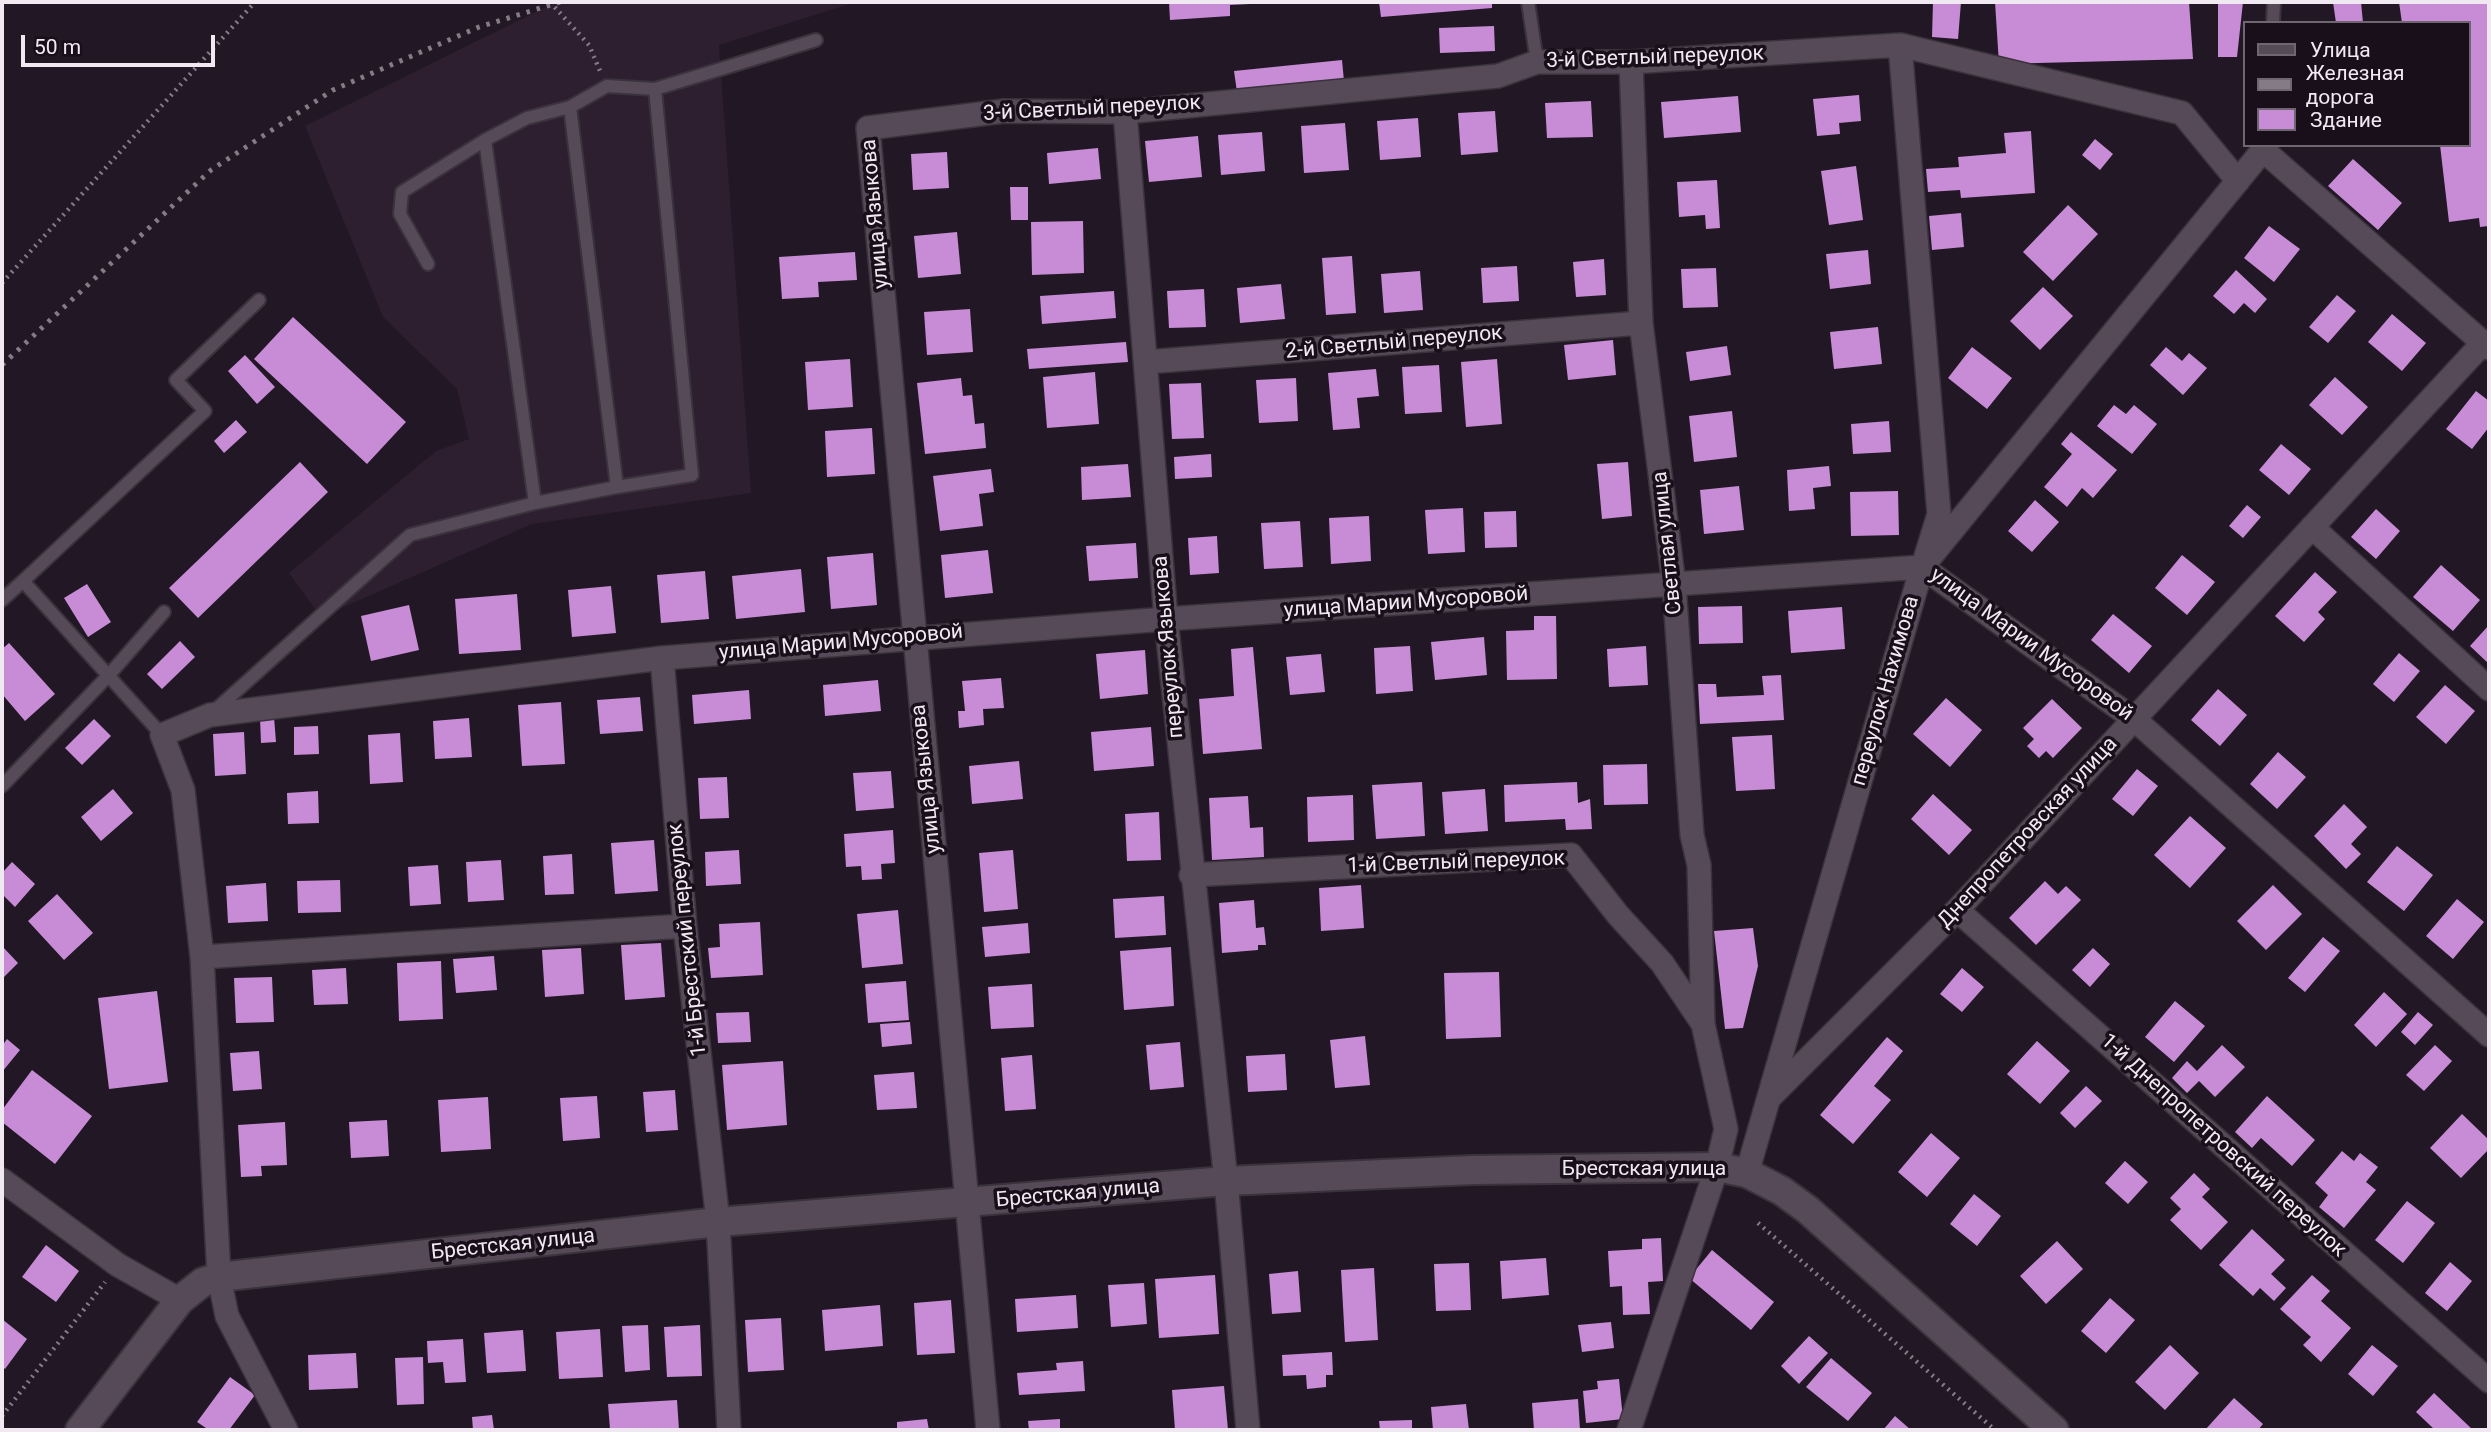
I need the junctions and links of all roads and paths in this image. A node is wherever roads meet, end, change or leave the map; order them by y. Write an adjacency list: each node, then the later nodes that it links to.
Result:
1 (256, 2): 19 (path)
2 (550, 2): 10 (path)
3 (1528, 2): 8 (lane)
4 (2274, 2): 5 (lane)
5 (2273, 21)
6 (816, 40): 11 (lane)
7 (1900, 45): 9 (street, 3-й Светлый переулок); 17 (street, 3-й Светлый переулок); 27 (street)
8 (1537, 62): 9 (street, 3-й Светлый переулок); 13 (street, 3-й Светлый переулок)
9 (1631, 62): 21 (street, Светлая улица)
10 (607, 86): 11 (lane); 12 (lane)
11 (655, 89): 24 (lane)
12 (570, 107): 15 (lane); 24 (lane)
13 (1125, 112): 14 (street, 3-й Светлый переулок); 23 (street, переулок Языкова)
14 (868, 128): 33 (street, улица Языкова)
15 (485, 140): 18 (lane); 25 (lane)
16 (2263, 147): 17 (street, переулок Нахимова); 22 (street)
17 (2238, 181): 27 (street, переулок Нахимова)
18 (428, 264)
19 (2, 284)
20 (259, 300): 28 (lane)
21 (1641, 323): 23 (street, 2-й Светлый переулок); 29 (street, Светлая улица)
22 (2486, 346): 26 (street, Днепропетровская улица)
23 (1146, 362): 32 (street, переулок Языкова)
24 (617, 486): 25 (lane)
25 (535, 503): 37 (lane)
26 (2312, 527): 36 (street); 38 (street, Днепропетровская улица)
27 (1922, 567): 29 (street, улица Марии Мусоровой); 38 (street, улица Марии Мусоровой); 47 (street, переулок Нахимова)
28 (23, 581): 30 (lane); 35 (lane)
29 (1674, 585): 32 (street, улица Марии Мусоровой); 45 (street, Светлая улица)
30 (2, 600)
31 (164, 611): 35 (lane)
32 (1166, 618): 33 (street, улица Марии Мусоровой); 41 (street, переулок Языкова)
33 (914, 637): 34 (street, улица Марии Мусоровой); 52 (street, улица Языкова)
34 (662, 658): 37 (street, улица Марии Мусоровой); 43 (street, 1-й Брестский переулок)
35 (108, 676): 39 (lane); 40 (lane)
36 (2489, 689)
37 (209, 715): 39 (street, улица Марии Мусоровой)
38 (2134, 719): 42 (street, Днепропетровская улица); 46 (street, улица Марии Мусоровой)
39 (162, 735): 44 (street)
40 (2, 786)
41 (1191, 875): 45 (street, 1-й Светлый переулок); 51 (street, переулок Языкова)
42 (1958, 910): 47 (street, Днепропетровская улица); 58 (street, 1-й Днепропетровский переулок)
43 (685, 926): 44 (street); 53 (street, 1-й Брестский переулок)
44 (202, 957): 56 (street)
45 (1703, 1024): 48 (street, 1-й Светлый переулок)
46 (2489, 1035)
47 (1767, 1101): 49 (street, переулок Нахимова)
48 (1717, 1167): 49 (street, Брестская улица); 51 (street, Брестская улица); 65 (street, 1-й Светлый переулок)
49 (1746, 1173): 67 (street, Брестская улица)
50 (2, 1180): 55 (street)
51 (1226, 1181): 52 (street, Брестская улица); 64 (street, переулок Языкова)
52 (968, 1202): 53 (street, Брестская улица); 63 (street, улица Языкова)
53 (718, 1222): 56 (street, Брестская улица); 62 (street, 1-й Брестский переулок)
54 (1758, 1223): 66 (path)
55 (118, 1265): 57 (street); 59 (path)
56 (219, 1277): 57 (street, Брестская улица); 61 (street)
57 (180, 1300): 60 (street, Брестская улица)
58 (2489, 1381)
59 (2, 1416)
60 (79, 1430)
61 (286, 1430)
62 (729, 1430)
63 (988, 1430)
64 (1248, 1430)
65 (1629, 1430)
66 (1995, 1430)
67 (2054, 1430)

